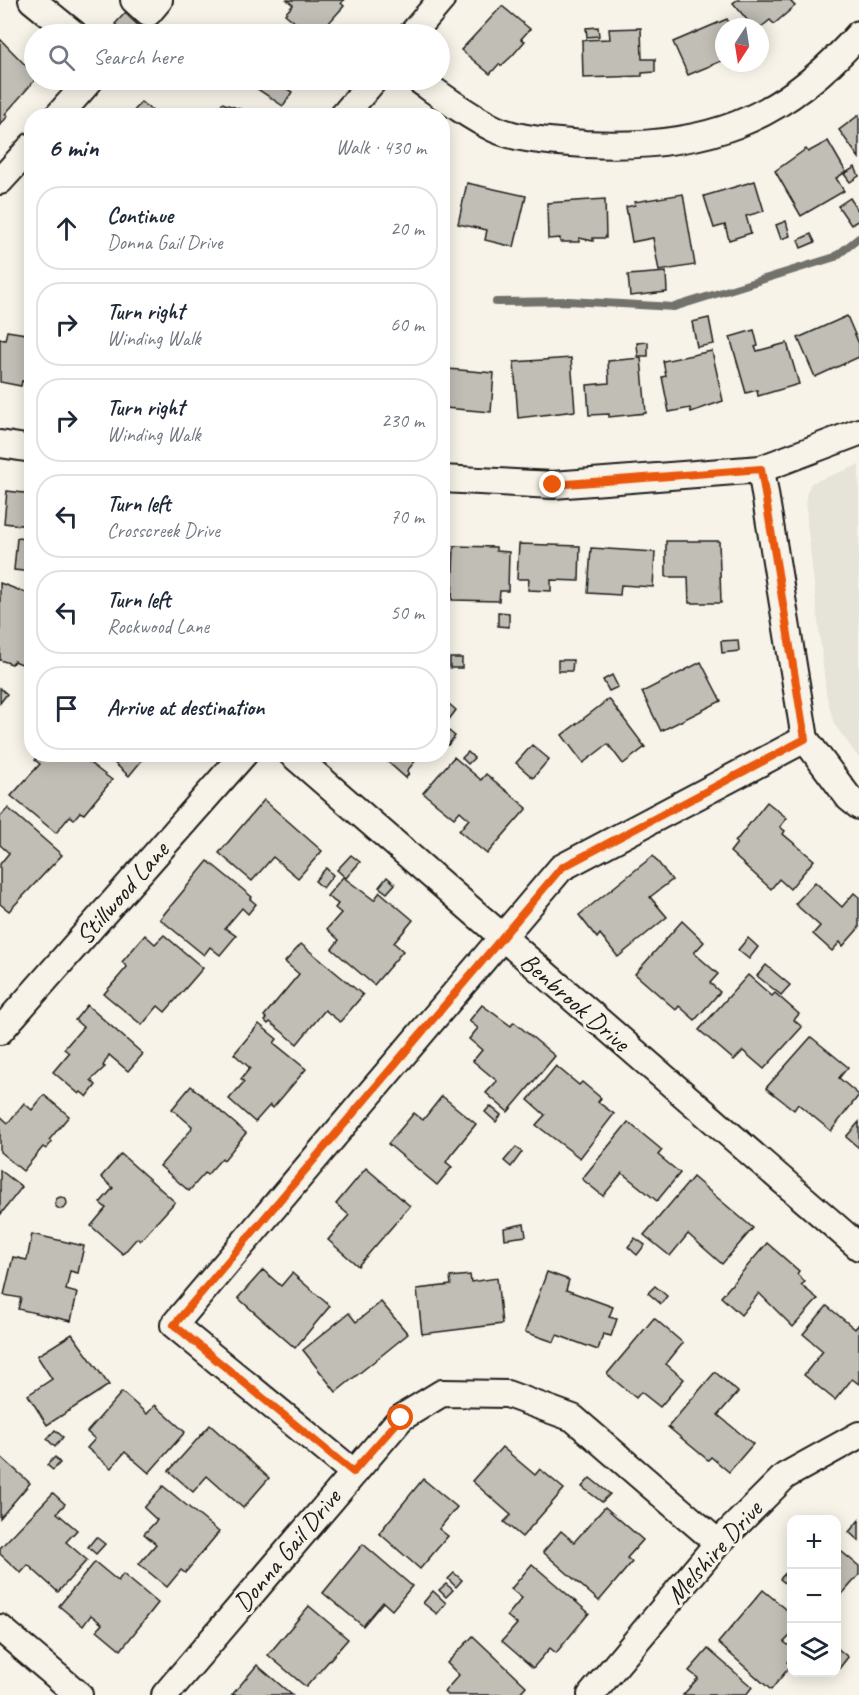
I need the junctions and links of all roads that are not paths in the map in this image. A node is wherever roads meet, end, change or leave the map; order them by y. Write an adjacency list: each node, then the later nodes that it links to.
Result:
1 (32, 0): 5 (street)
2 (134, 0): 3 (street)
3 (159, 0)
4 (441, 0): 6 (street)
5 (62, 24)
6 (421, 24)
7 (859, 34): 10 (street)
8 (81, 90): 11 (street)
9 (365, 90): 12 (street)
10 (434, 90)
11 (65, 108)
12 (350, 108)
13 (24, 155): 14 (street)
14 (0, 181)
15 (859, 432): 18 (street)
16 (0, 444): 17 (street)
17 (24, 448)
18 (761, 469): 19 (street); 20 (street)
19 (450, 479)
20 (805, 739): 23 (street); 24 (street)
21 (237, 762): 25 (street, Stillwood Lane)
22 (301, 762): 24 (street, Benbrook Drive)
23 (859, 806)
24 (500, 937): 26 (street, Benbrook Drive); 28 (street)
25 (0, 1031)
26 (859, 1247)
27 (859, 1435): 29 (street, Melshire Drive)
28 (353, 1472): 29 (street, Donna Gail Drive); 32 (street, Donna Gail Drive)
29 (718, 1543): 33 (street, Melshire Drive)
30 (0, 1628): 31 (street)
31 (79, 1695)
32 (165, 1695)
33 (591, 1695)

